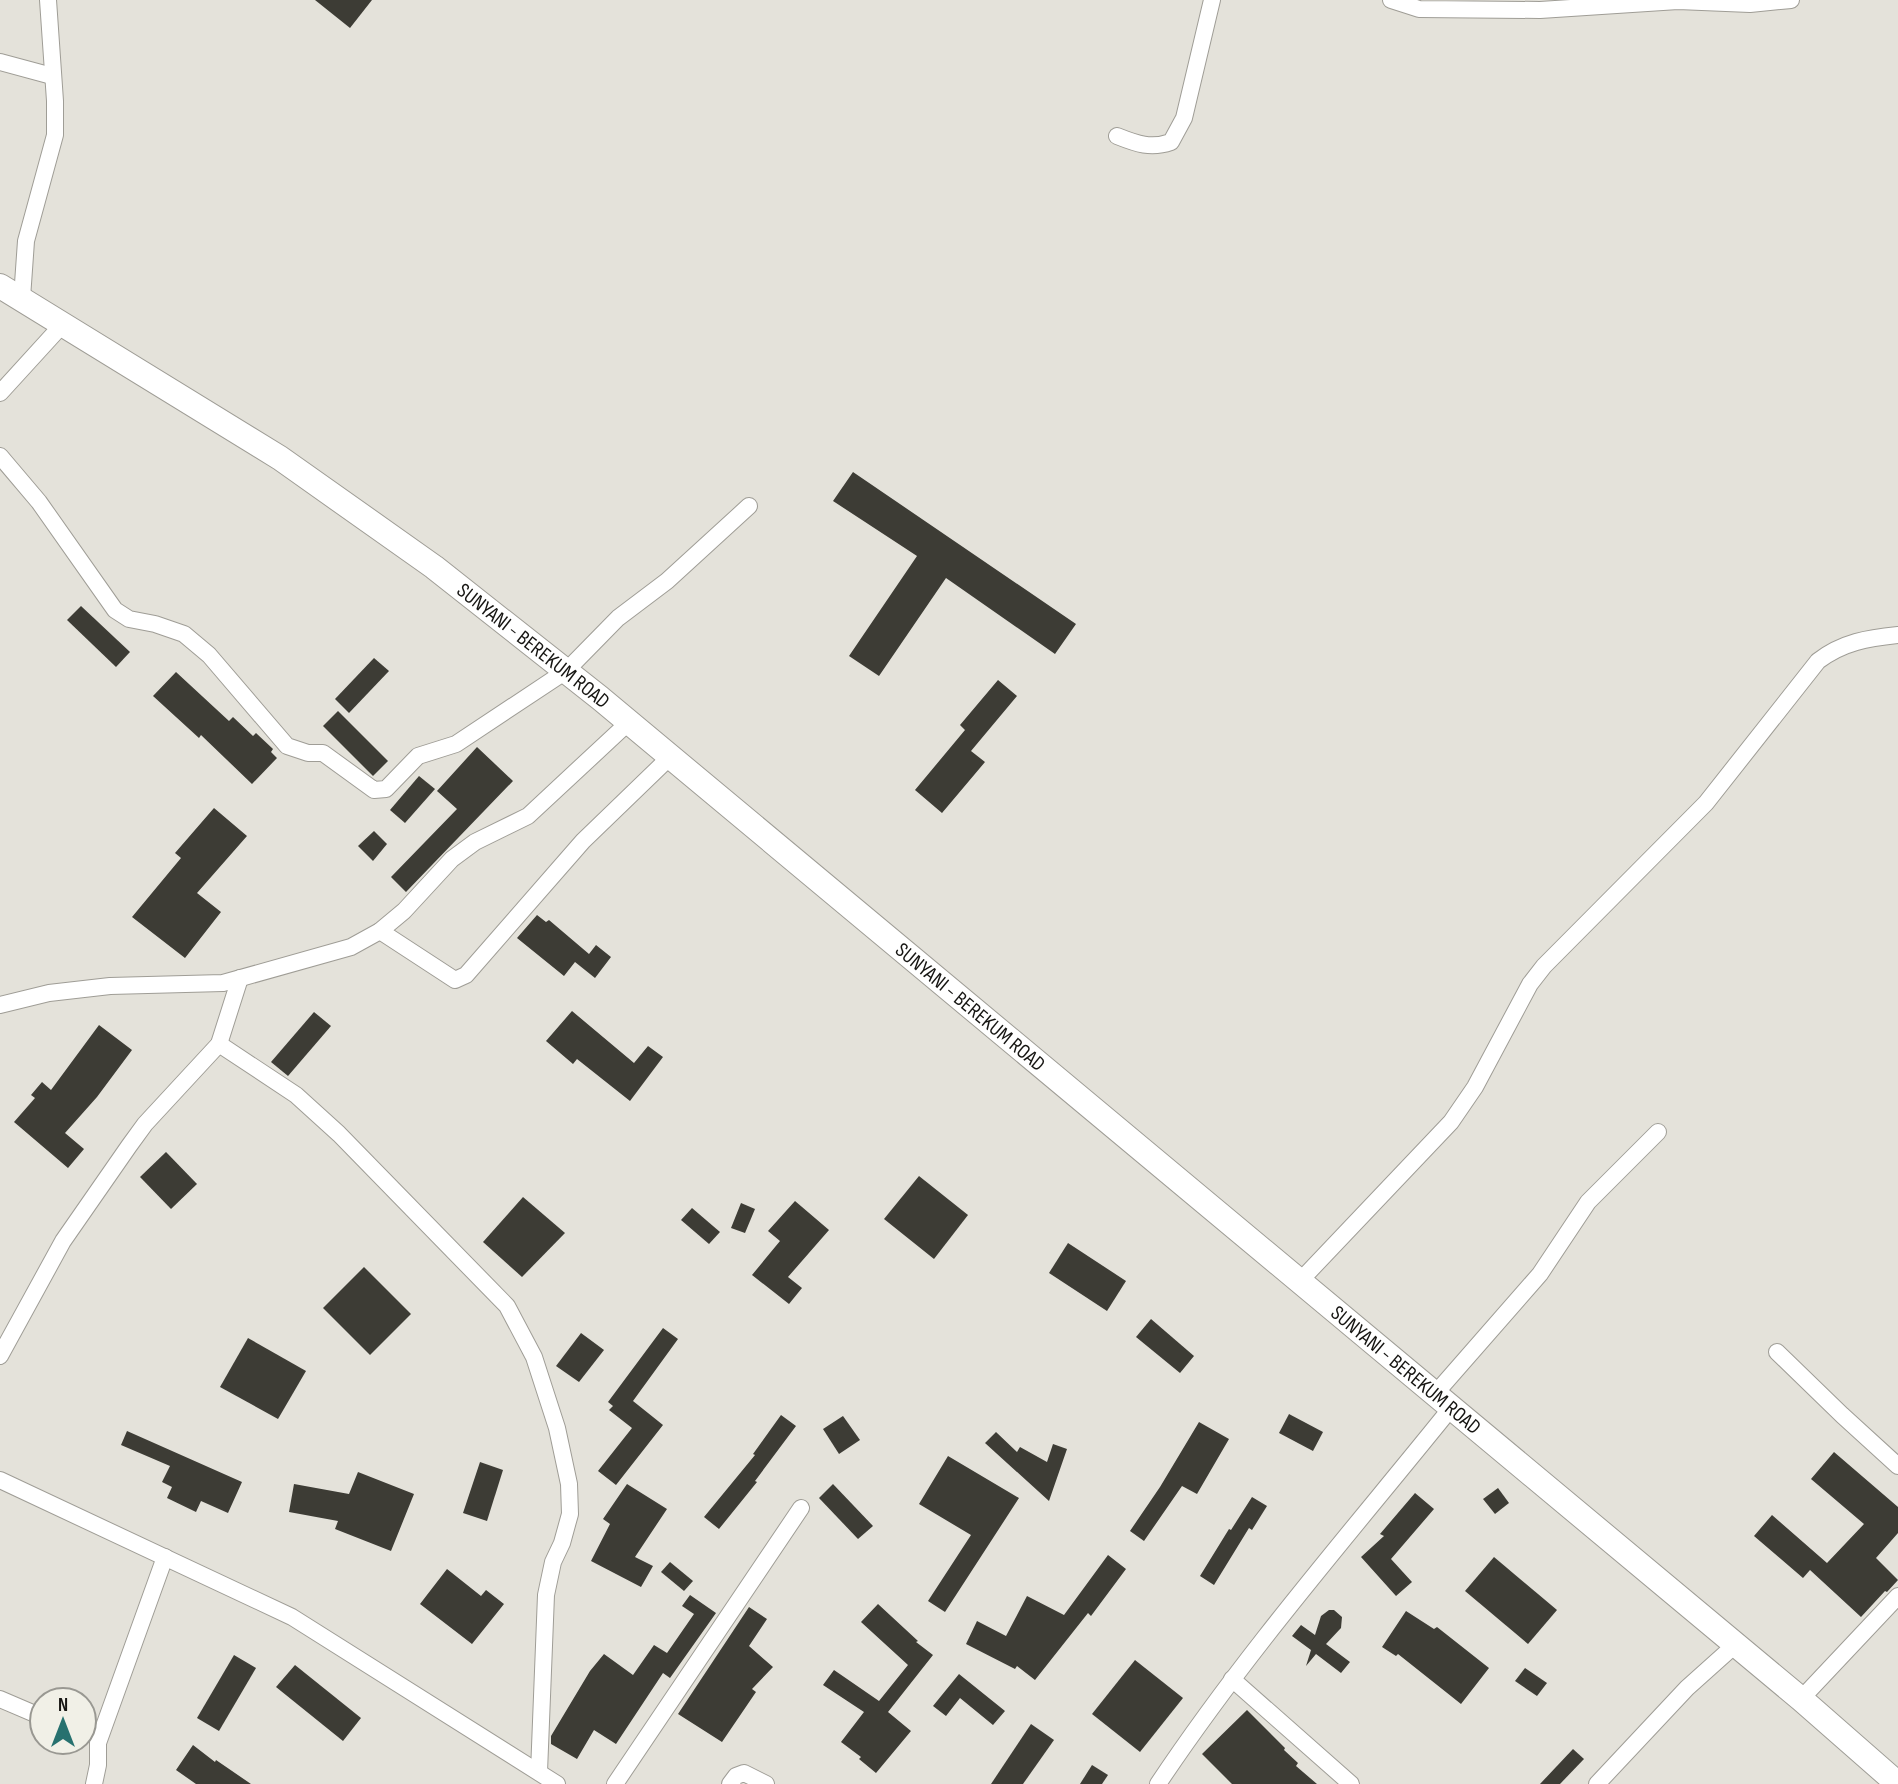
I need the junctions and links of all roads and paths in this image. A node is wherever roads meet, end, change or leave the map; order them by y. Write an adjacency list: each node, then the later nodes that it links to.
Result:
1 (48, 0): 6 (street)
2 (1212, 0): 7 (street)
3 (1391, 0): 4 (street)
4 (1791, 0)
5 (0, 62): 6 (street)
6 (52, 76): 9 (street)
7 (1117, 136)
8 (0, 286): 9 (main road, SUNYANI - BEREKUM ROAD)
9 (22, 298): 10 (main road, SUNYANI - BEREKUM ROAD)
10 (63, 324): 11 (street); 15 (main road, SUNYANI - BEREKUM ROAD)
11 (0, 393)
12 (0, 456): 15 (street)
13 (748, 506): 15 (street)
14 (1898, 635): 23 (street)
15 (566, 671): 16 (main road, SUNYANI - BEREKUM ROAD)
16 (629, 722): 17 (main road, SUNYANI - BEREKUM ROAD); 18 (street)
17 (671, 757): 18 (street); 23 (main road, SUNYANI - BEREKUM ROAD)
18 (380, 931): 19 (street)
19 (240, 978): 20 (street); 21 (street)
20 (0, 1005)
21 (219, 1044): 25 (street); 39 (street)
22 (1658, 1132): 26 (street)
23 (1300, 1281): 26 (main road, SUNYANI - BEREKUM ROAD)
24 (1777, 1352): 27 (street)
25 (0, 1356)
26 (1443, 1401): 32 (main road, SUNYANI - BEREKUM ROAD); 33 (street)
27 (1898, 1465)
28 (0, 1480): 30 (street)
29 (801, 1508): 42 (street)
30 (165, 1557): 37 (street); 39 (street)
31 (1898, 1597): 35 (street)
32 (1735, 1645): 35 (main road, SUNYANI - BEREKUM ROAD); 47 (street)
33 (1232, 1679): 45 (street); 46 (street)
34 (0, 1699): 36 (street)
35 (1801, 1699): 48 (main road, SUNYANI - BEREKUM ROAD)
36 (28, 1711)
37 (98, 1723)
38 (92, 1756): 40 (street)
39 (539, 1772): 41 (street)
40 (94, 1784)
41 (557, 1784)
42 (615, 1784)
43 (730, 1784): 44 (street)
44 (766, 1784)
45 (1158, 1784)
46 (1351, 1784)
47 (1597, 1784)
48 (1898, 1784)

